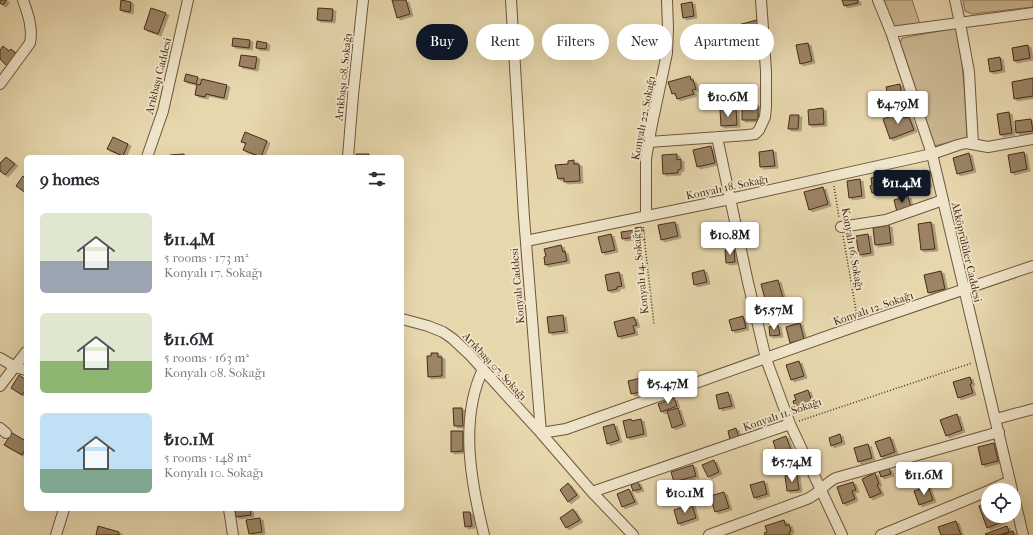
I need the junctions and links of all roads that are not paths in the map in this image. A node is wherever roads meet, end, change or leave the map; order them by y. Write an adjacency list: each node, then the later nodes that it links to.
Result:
1 (23, 0): 12 (street)
2 (188, 0): 18 (street, Arıkbaşı Caddesi)
3 (363, 0): 19 (street, Arıkbaşı 08. Sokağı)
4 (511, 0): 24 (street, Konyalı Caddesi)
5 (667, 0): 15 (street, Konyalı 22. Sokağı)
6 (761, 0): 13 (street)
7 (878, 0): 11 (street, Akköprülüler Caddesi)
8 (955, 0): 10 (street)
9 (1033, 13): 10 (street)
10 (960, 23): 11 (street); 16 (street)
11 (891, 32): 17 (street, Akköprülüler Caddesi)
12 (0, 84)
13 (716, 137): 15 (street); 20 (street)
14 (1033, 139): 16 (street, Konyalı 18. Sokağı)
15 (649, 142): 22 (street, Konyalı 22. Sokağı)
16 (973, 144): 17 (street, Konyalı 18. Sokağı)
17 (932, 154): 20 (street, Konyalı 18. Sokağı); 21 (street, Akköprülüler Caddesi)
18 (148, 155)
19 (348, 155)
20 (730, 199): 22 (street, Konyalı 18. Sokağı); 30 (street)
21 (943, 200): 23 (street); 26 (street, Akköprülüler Caddesi)
22 (644, 217): 24 (street, Konyalı 18. Sokağı)
23 (841, 226)
24 (526, 241): 39 (street, Konyalı Caddesi)
25 (1033, 266): 26 (street, Konyalı 12. Sokağı)
26 (964, 289): 30 (street, Konyalı 12. Sokağı); 36 (street, Akköprülüler Caddesi)
27 (404, 320): 33 (street, Arıkbaşı 07. Sokağı)
28 (24, 355): 31 (street)
29 (0, 358): 31 (street)
30 (766, 359): 37 (street); 39 (street, Konyalı 12. Sokağı)
31 (15, 367): 32 (street); 34 (street)
32 (24, 369)
33 (483, 369): 39 (street, Arıkbaşı 07. Sokağı); 49 (street)
34 (0, 386)
35 (1033, 409): 36 (street)
36 (996, 419): 38 (street, Akköprülüler Caddesi)
37 (790, 424): 41 (street); 42 (street, Konyalı 11. Sokağı)
38 (999, 432): 40 (street, Akköprülüler Caddesi); 41 (street)
39 (541, 433): 42 (street)
40 (1010, 483)
41 (821, 490): 51 (street); 52 (street)
42 (592, 492): 50 (street)
43 (981, 493): 53 (street)
44 (63, 511): 47 (street)
45 (229, 511): 48 (street)
46 (1020, 523): 54 (street)
47 (56, 535)
48 (233, 535)
49 (484, 535)
50 (633, 535)
51 (709, 535)
52 (842, 535)
53 (881, 535)
54 (1023, 535)

